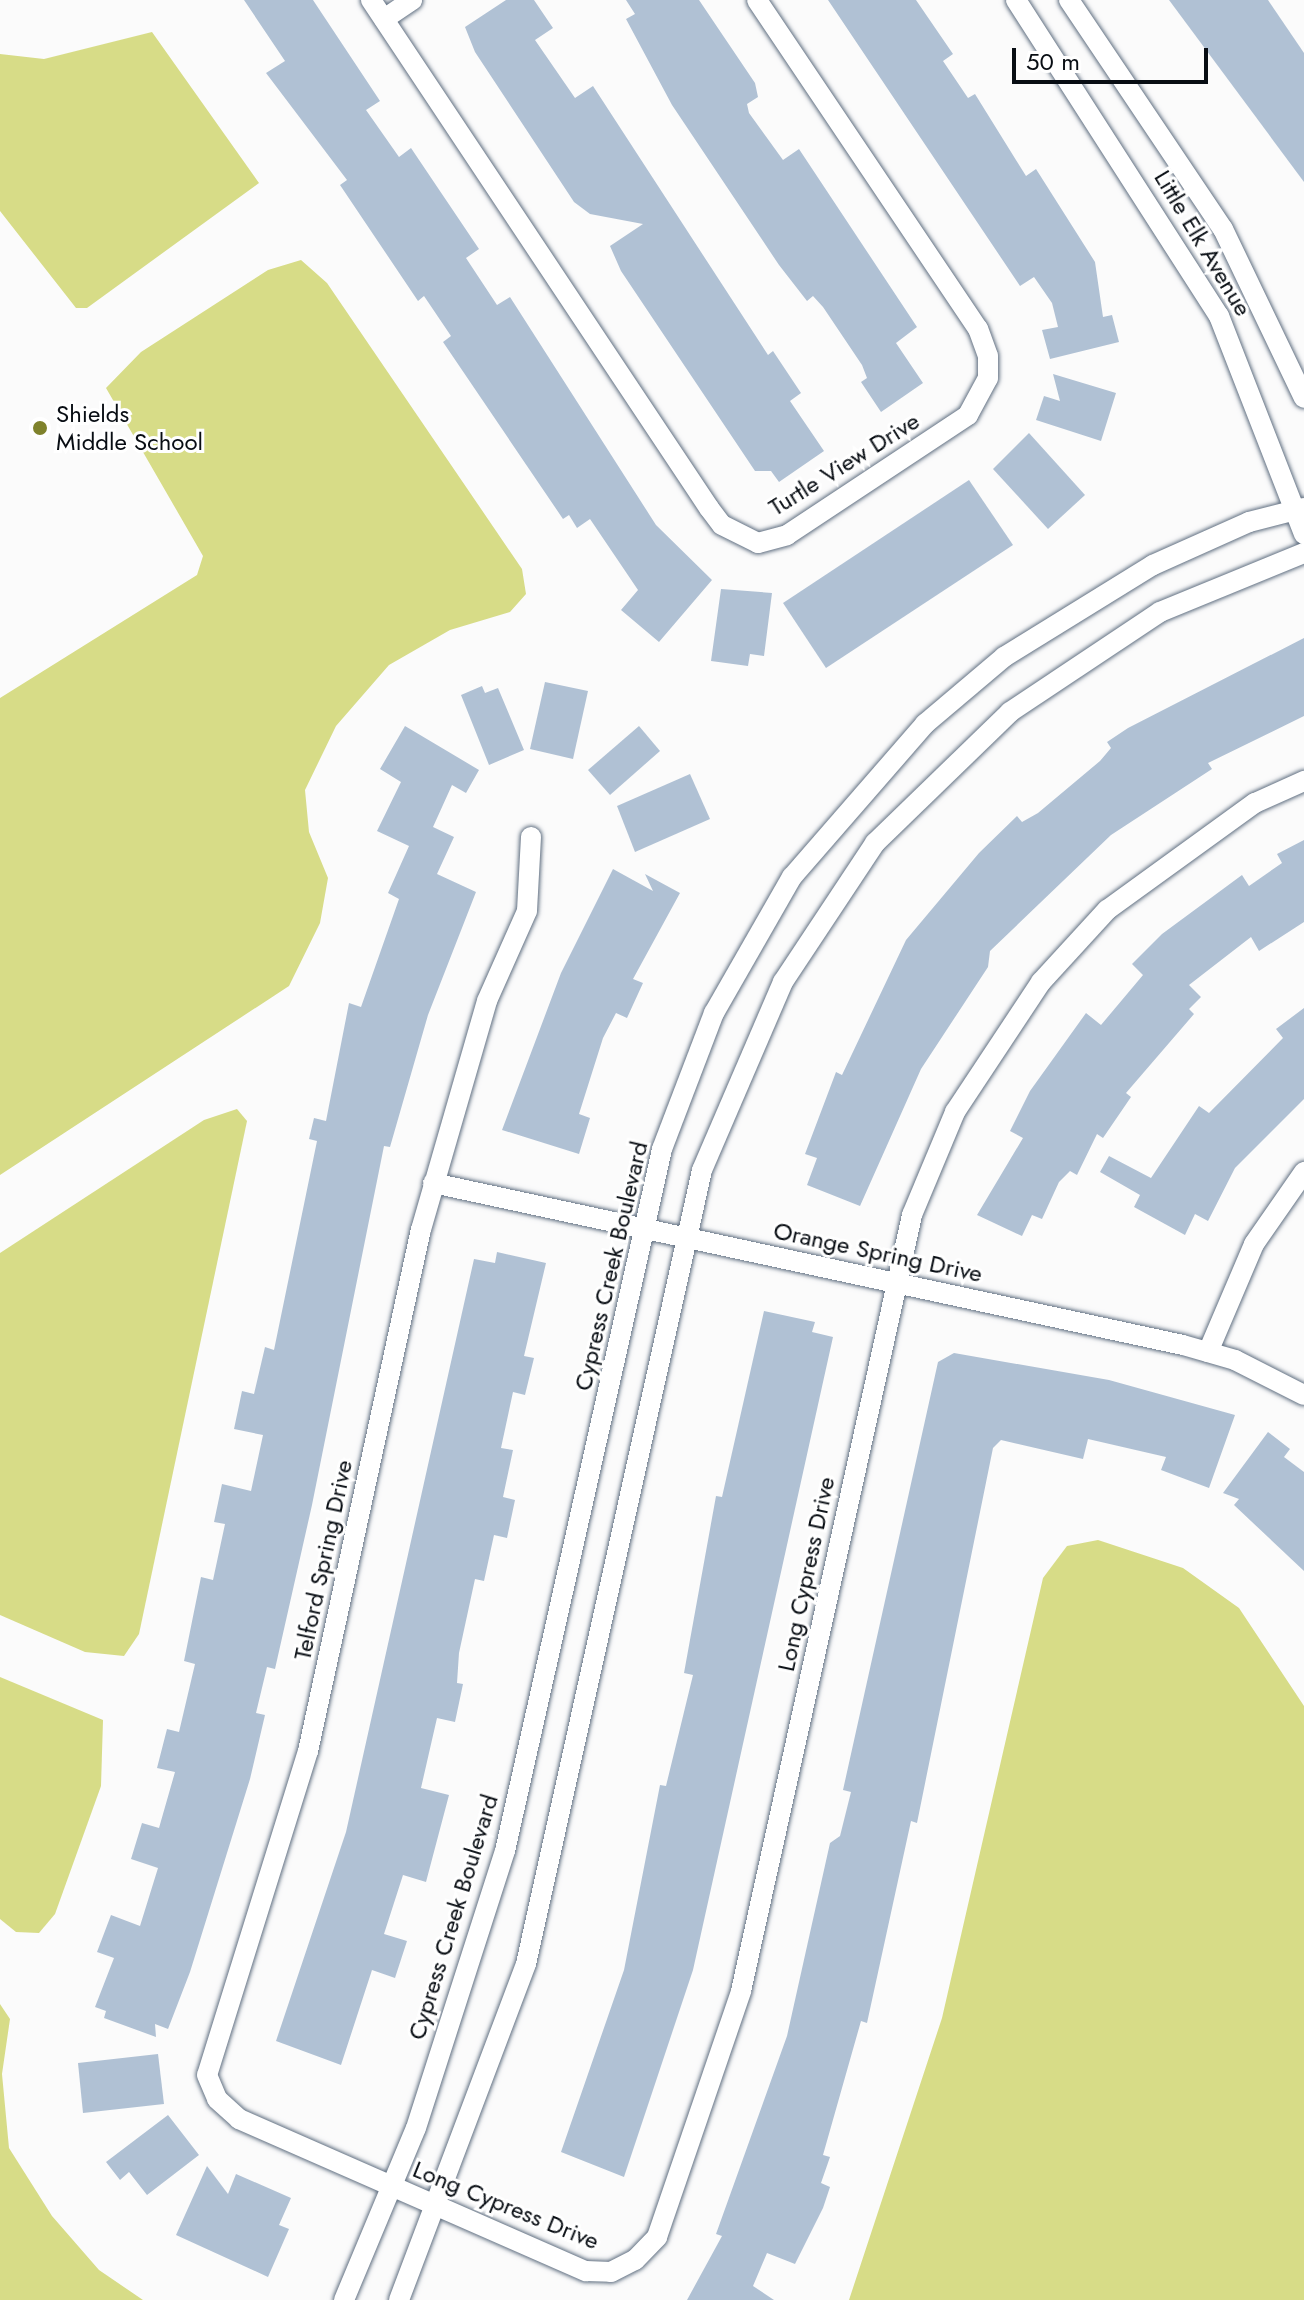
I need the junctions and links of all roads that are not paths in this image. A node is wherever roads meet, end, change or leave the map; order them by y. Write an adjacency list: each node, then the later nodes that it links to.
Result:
1 (371, 0): 6 (street, Turtle View Drive)
2 (412, 0): 6 (street)
3 (757, 0): 6 (street, Turtle View Drive)
4 (1016, 0): 8 (street, Little Elk Avenue)
5 (1069, 0): 7 (street, Little Elk Avenue)
6 (384, 19)
7 (1304, 398)
8 (1300, 509): 9 (street, Little Elk Avenue); 15 (street, Cypress Creek Boulevard)
9 (1304, 534)
10 (1304, 553): 16 (street)
11 (1304, 781): 17 (street, Long Cypress Drive)
12 (531, 837): 14 (street, Telford Spring Drive)
13 (1304, 1172): 18 (street)
14 (433, 1183): 15 (street, Orange Spring Drive); 20 (street, Telford Spring Drive)
15 (645, 1229): 16 (street, Orange Spring Drive); 20 (street, Cypress Creek Boulevard)
16 (686, 1238): 17 (street, Orange Spring Drive); 21 (street)
17 (897, 1283): 18 (street, Orange Spring Drive); 21 (street, Long Cypress Drive)
18 (1208, 1352): 19 (street, Orange Spring Drive)
19 (1304, 1395)
20 (393, 2186): 21 (street, Long Cypress Drive); 22 (street, Cypress Creek Boulevard)
21 (437, 2206): 23 (street)
22 (344, 2300)
23 (399, 2300)

